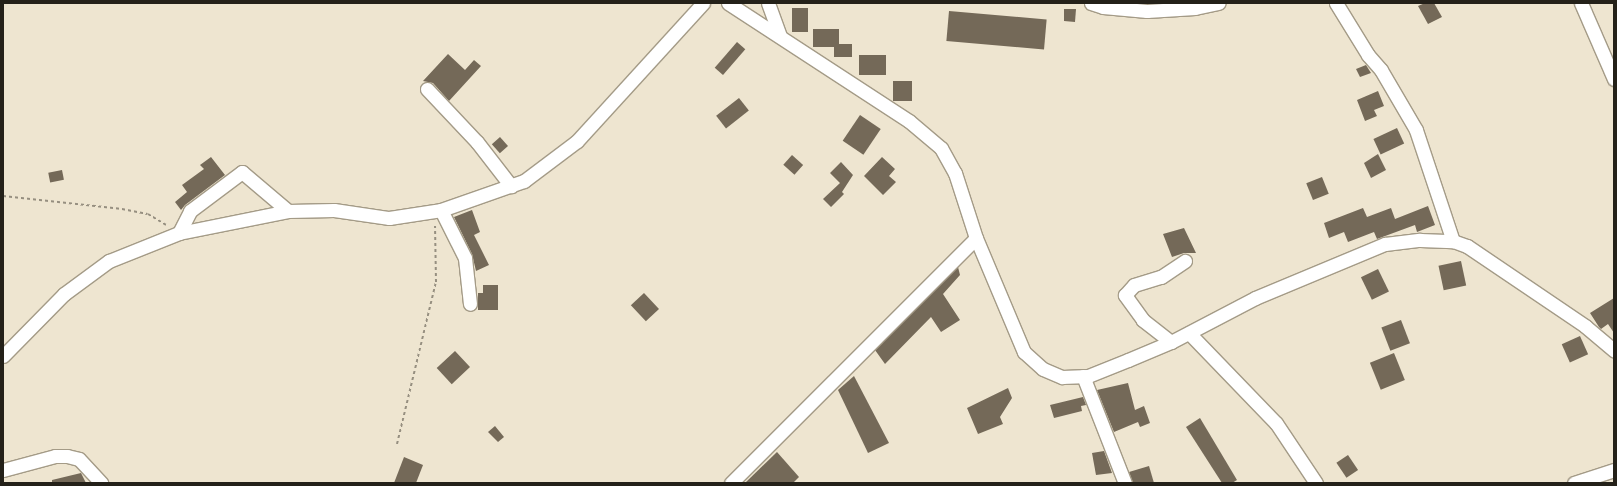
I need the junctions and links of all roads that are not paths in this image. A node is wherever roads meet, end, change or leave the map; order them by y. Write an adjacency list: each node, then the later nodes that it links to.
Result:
1 (703, 3): 11 (street)
2 (728, 3): 8 (street)
3 (768, 3): 8 (street)
4 (1090, 3): 5 (street)
5 (1218, 3)
6 (1336, 3): 16 (street)
7 (1581, 3): 9 (street)
8 (780, 36): 15 (street)
9 (1614, 80)
10 (427, 89): 11 (street)
11 (511, 186): 12 (street)
12 (437, 210): 13 (street); 18 (street)
13 (288, 211): 14 (street); 14 (street)
14 (179, 233): 22 (street)
15 (976, 238): 23 (street); 27 (street)
16 (1453, 241): 19 (street); 21 (street)
17 (1185, 261): 20 (street)
18 (470, 304)
19 (1189, 333): 20 (street); 29 (street)
20 (1171, 342): 23 (street)
21 (1614, 350)
22 (3, 356)
23 (1084, 376): 28 (street)
24 (3, 470): 26 (street)
25 (1614, 470): 30 (street)
26 (100, 483)
27 (731, 483)
28 (1125, 483)
29 (1316, 483)
30 (1574, 483)

